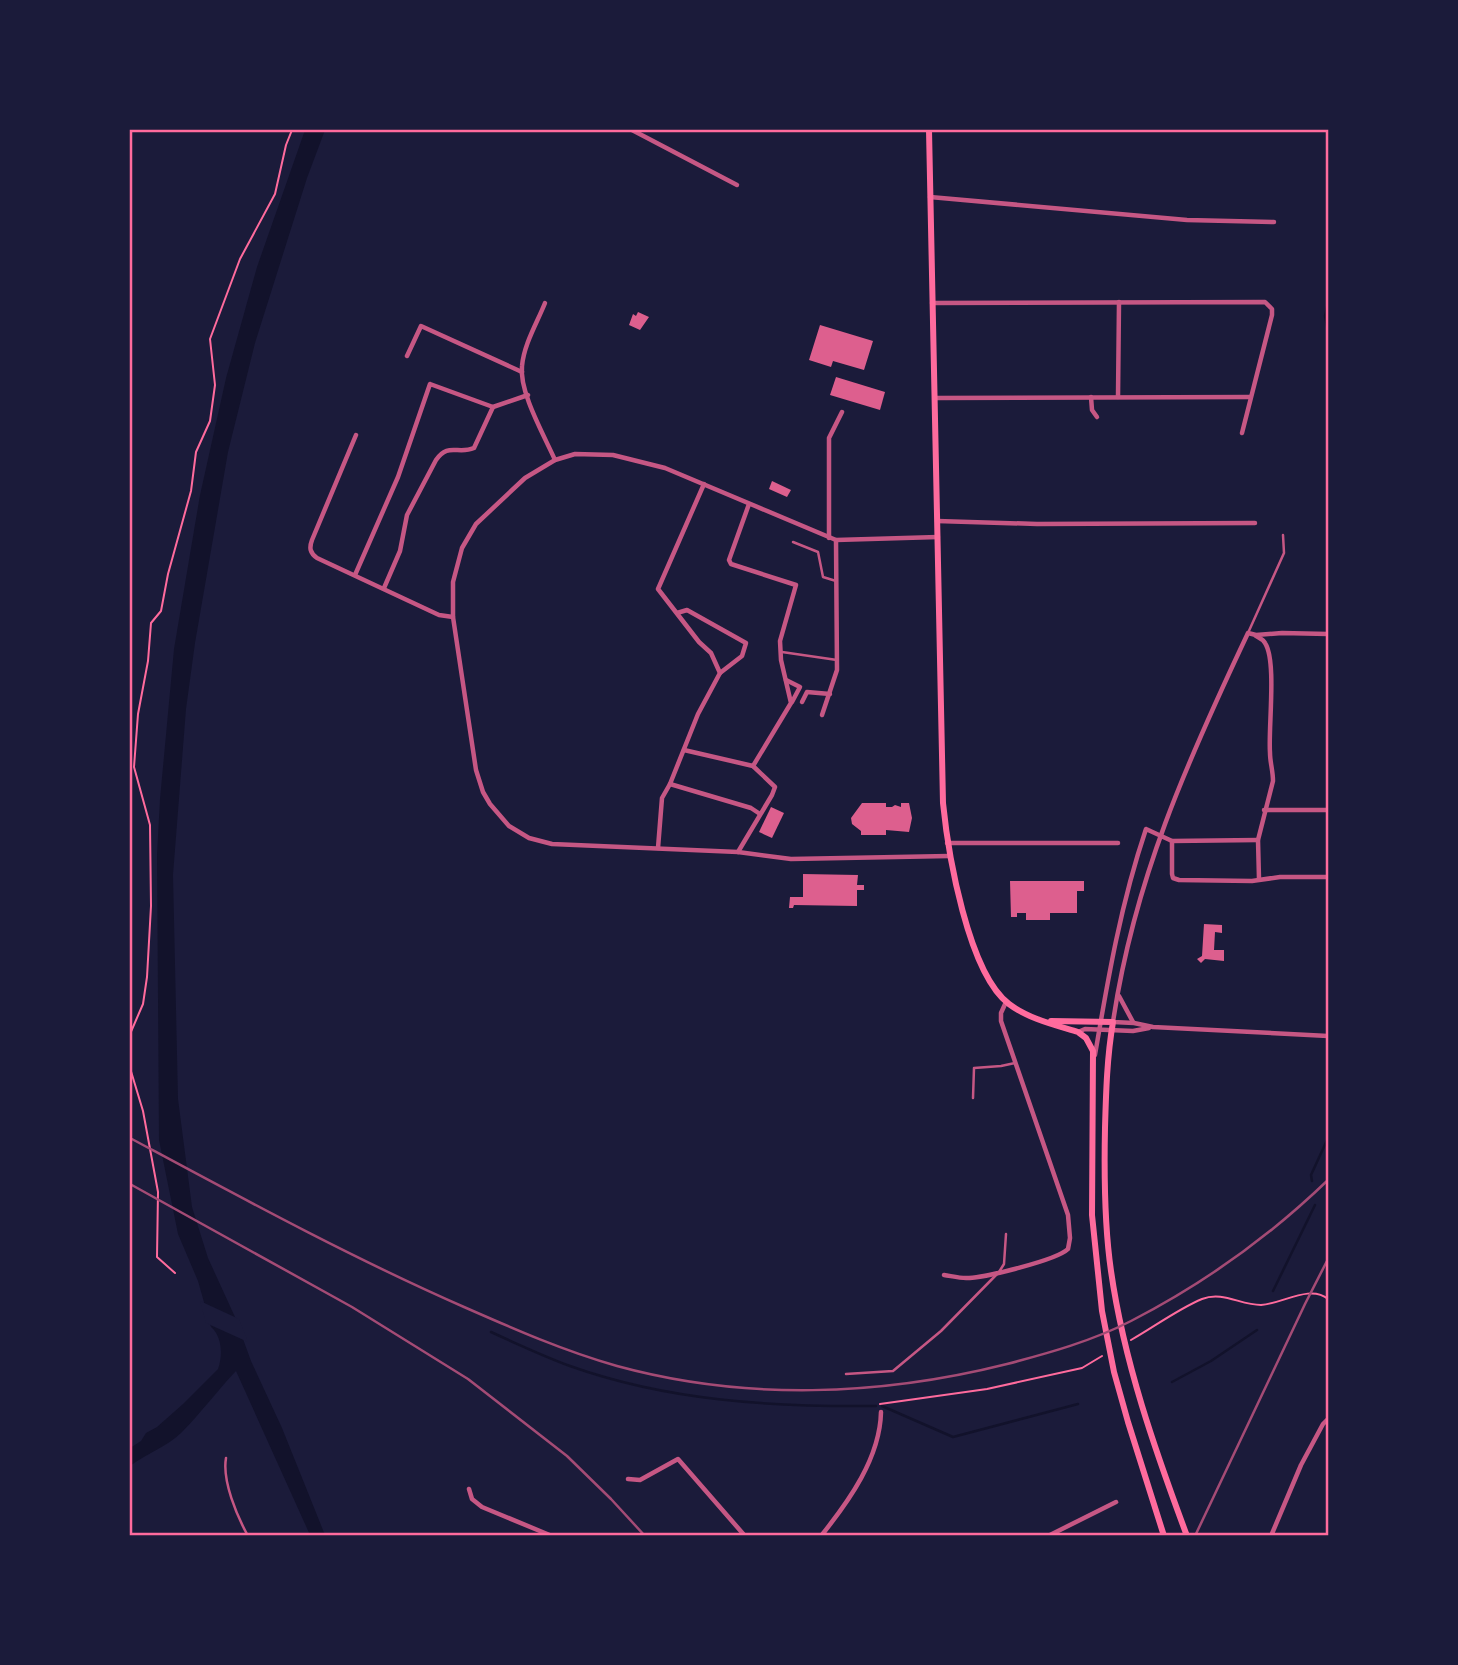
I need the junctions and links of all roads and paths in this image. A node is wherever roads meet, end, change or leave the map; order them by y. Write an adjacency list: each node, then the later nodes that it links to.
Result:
1 (292, 130): 73 (path)
2 (632, 130): 4 (street)
3 (929, 130): 5 (main road)
4 (737, 185)
5 (930, 197): 6 (street); 9 (main road)
6 (1274, 222)
7 (1119, 302): 9 (street); 14 (street); 15 (street)
8 (545, 303): 11 (street)
9 (932, 303): 16 (main road)
10 (407, 356): 11 (street)
11 (522, 372): 12 (street)
12 (528, 395): 17 (street); 22 (street)
13 (1091, 397): 14 (street); 16 (street); 19 (street)
14 (1118, 397): 15 (street)
15 (1247, 397): 20 (street)
16 (934, 398): 25 (main road)
17 (493, 407): 32 (street); 34 (street)
18 (842, 412): 29 (street)
19 (1097, 417)
20 (1242, 433)
21 (356, 435): 32 (street)
22 (555, 460): 23 (street); 36 (street)
23 (704, 484): 24 (street); 35 (street)
24 (749, 505): 29 (street); 40 (street)
25 (937, 520): 26 (street); 28 (main road)
26 (1255, 523)
27 (1283, 535): 37 (lane)
28 (938, 537): 30 (street); 57 (main road)
29 (829, 538): 30 (street)
30 (836, 540): 33 (street)
31 (793, 542): 33 (lane)
32 (355, 575): 34 (street)
33 (836, 580): 41 (street)
34 (384, 588): 36 (street)
35 (677, 613): 42 (street); 42 (street)
36 (453, 617): 59 (street)
37 (1248, 633): 39 (street); 54 (street)
38 (1328, 634): 39 (street)
39 (1256, 635): 51 (street)
40 (781, 652): 41 (lane); 43 (street)
41 (837, 660): 44 (street)
42 (720, 673): 48 (street)
43 (785, 680): 46 (street); 46 (street)
44 (830, 694): 45 (street); 47 (street)
45 (802, 702)
46 (791, 703): 49 (street)
47 (822, 715)
48 (684, 750): 49 (street); 50 (street)
49 (753, 766): 53 (street)
50 (670, 783): 53 (street); 59 (street)
51 (1264, 810): 52 (street); 55 (street)
52 (1328, 810)
53 (760, 814): 60 (street)
54 (1160, 835): 56 (street); 64 (street); 67 (street)
55 (1258, 840): 56 (street); 63 (street)
56 (1172, 841): 63 (street)
57 (947, 843): 58 (street); 61 (main road)
58 (1118, 843)
59 (658, 848): 60 (street)
60 (738, 852): 61 (street)
61 (949, 856): 65 (main road)
62 (1328, 877): 63 (street)
63 (1259, 879)
64 (1118, 993): 68 (street); 69 (street)
65 (1006, 1002): 66 (main road); 76 (street)
66 (1045, 1021): 67 (main road); 72 (main road)
67 (1101, 1021): 69 (main road); 71 (street)
68 (1134, 1023): 69 (street); 70 (street)
69 (1113, 1026): 70 (street); 71 (street); 99 (main road)
70 (1153, 1027): 74 (street)
71 (1100, 1030): 72 (street); 75 (street)
72 (1079, 1032): 75 (main road)
73 (130, 1034)
74 (1328, 1036)
75 (1095, 1058): 98 (main road)
76 (1015, 1063): 78 (lane); 80 (street)
77 (130, 1068): 81 (path)
78 (973, 1098)
79 (1006, 1234): 80 (lane)
80 (999, 1272): 82 (street); 86 (lane)
81 (175, 1273)
82 (944, 1275)
83 (1328, 1299): 84 (path)
84 (1141, 1334)
85 (1082, 1368): 87 (path)
86 (846, 1374)
87 (881, 1412): 96 (street)
88 (1328, 1419): 100 (street)
89 (226, 1458): 93 (lane)
90 (628, 1479): 95 (street)
91 (469, 1489): 94 (street)
92 (1116, 1502): 97 (street)
93 (248, 1535)
94 (552, 1535)
95 (745, 1535)
96 (821, 1535)
97 (1048, 1535)
98 (1164, 1535)
99 (1188, 1535)
100 (1271, 1535)

